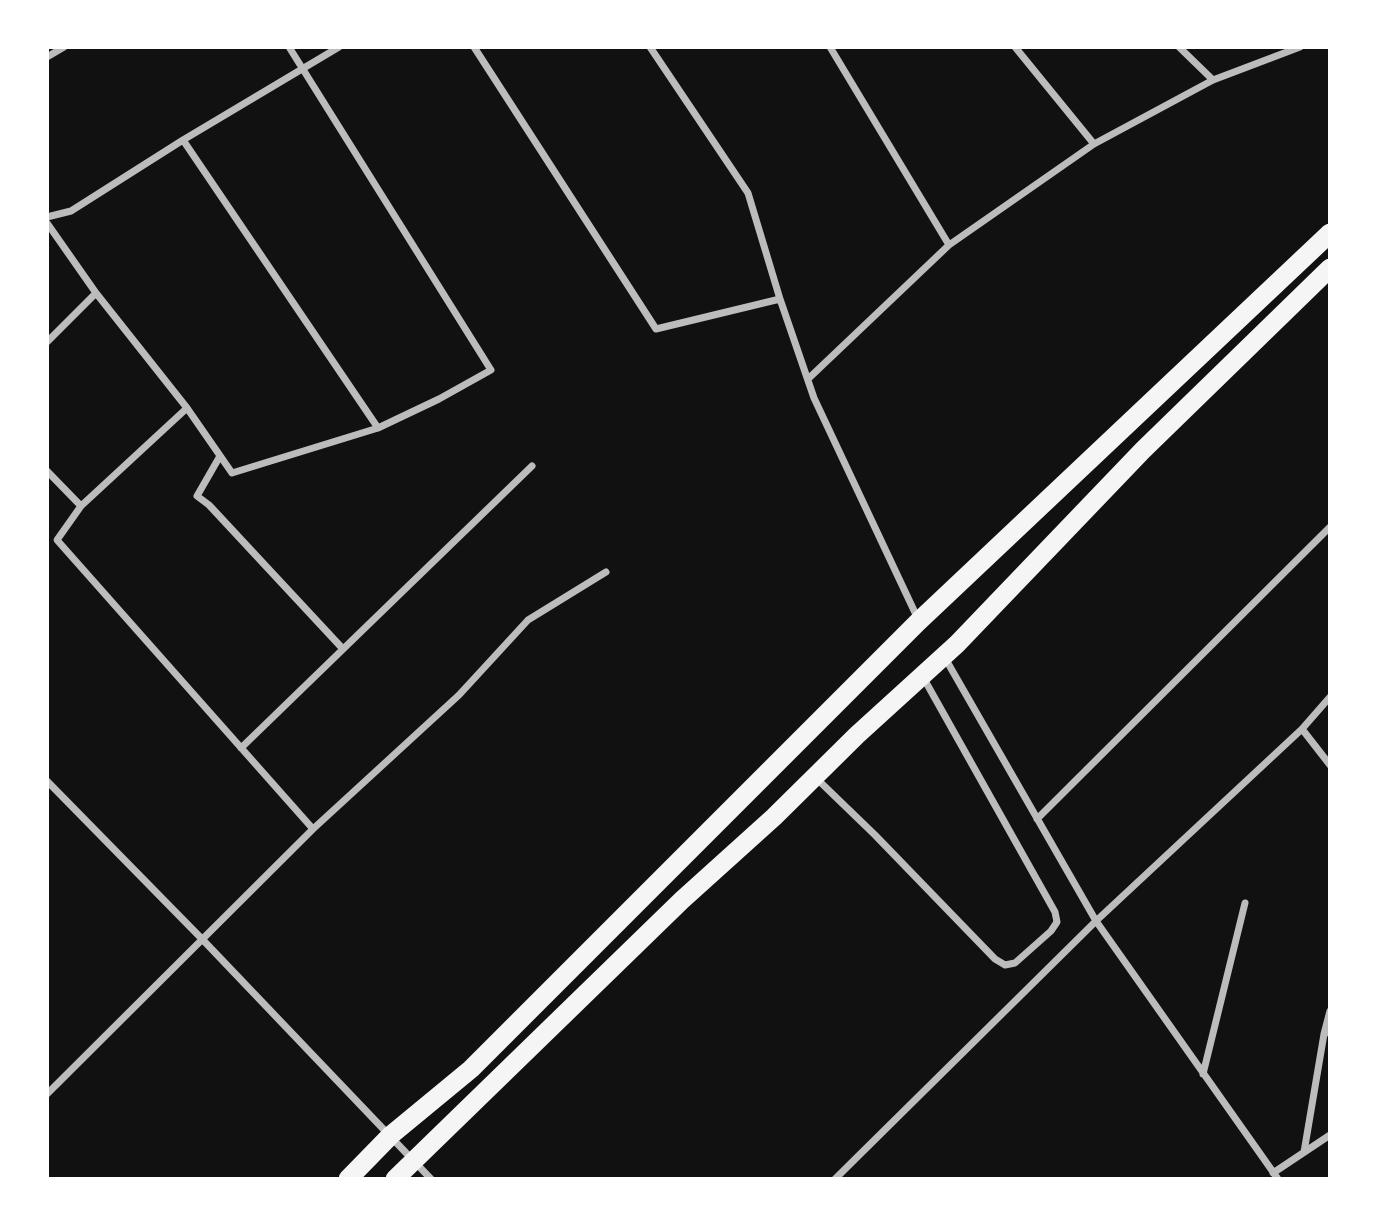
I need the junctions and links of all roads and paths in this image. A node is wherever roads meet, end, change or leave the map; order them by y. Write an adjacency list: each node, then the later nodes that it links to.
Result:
1 (64, 47): 10 (street)
2 (289, 47): 11 (street)
3 (339, 47): 11 (street)
4 (474, 47): 21 (street)
5 (650, 47): 21 (street)
6 (830, 47): 18 (street)
7 (1015, 47): 14 (street)
8 (1179, 47): 12 (street)
9 (1300, 47): 12 (street)
10 (47, 57)
11 (303, 70): 13 (street); 25 (street)
12 (1213, 80): 14 (street)
13 (183, 140): 15 (street); 25 (street)
14 (1094, 144): 18 (street)
15 (47, 217)
16 (47, 223): 20 (street)
17 (1330, 233): 32 (highway)
18 (949, 245): 23 (street)
19 (1330, 268): 34 (highway)
20 (96, 293): 22 (street); 24 (street)
21 (780, 299): 23 (street)
22 (47, 342)
23 (808, 379): 32 (street)
24 (187, 408): 26 (street); 29 (street)
25 (378, 428): 26 (street)
26 (220, 456): 33 (street)
27 (532, 466): 33 (street)
28 (47, 471): 29 (street)
29 (81, 506): 38 (street)
30 (1330, 527): 42 (street)
31 (606, 572): 43 (street)
32 (919, 621): 51 (highway)
33 (343, 649): 38 (street)
34 (943, 655): 35 (highway); 42 (street)
35 (923, 676): 40 (highway); 40 (street)
36 (1330, 697): 37 (street)
37 (1302, 729): 39 (street); 45 (street)
38 (241, 748): 43 (street)
39 (1330, 765)
40 (815, 777): 54 (highway)
41 (47, 781): 46 (street)
42 (1037, 819): 45 (street)
43 (313, 829): 46 (street)
44 (1245, 902): 49 (street)
45 (1096, 921): 49 (street); 59 (street)
46 (202, 939): 50 (street); 51 (street)
47 (1330, 1011): 48 (street)
48 (1327, 1033): 53 (street)
49 (1203, 1074): 55 (street)
50 (47, 1094)
51 (391, 1135): 54 (street); 56 (highway)
52 (1330, 1135): 53 (street)
53 (1304, 1152): 55 (street)
54 (414, 1160): 57 (highway); 58 (street)
55 (1276, 1176)
56 (348, 1179)
57 (395, 1179)
58 (431, 1179)
59 (835, 1179)

